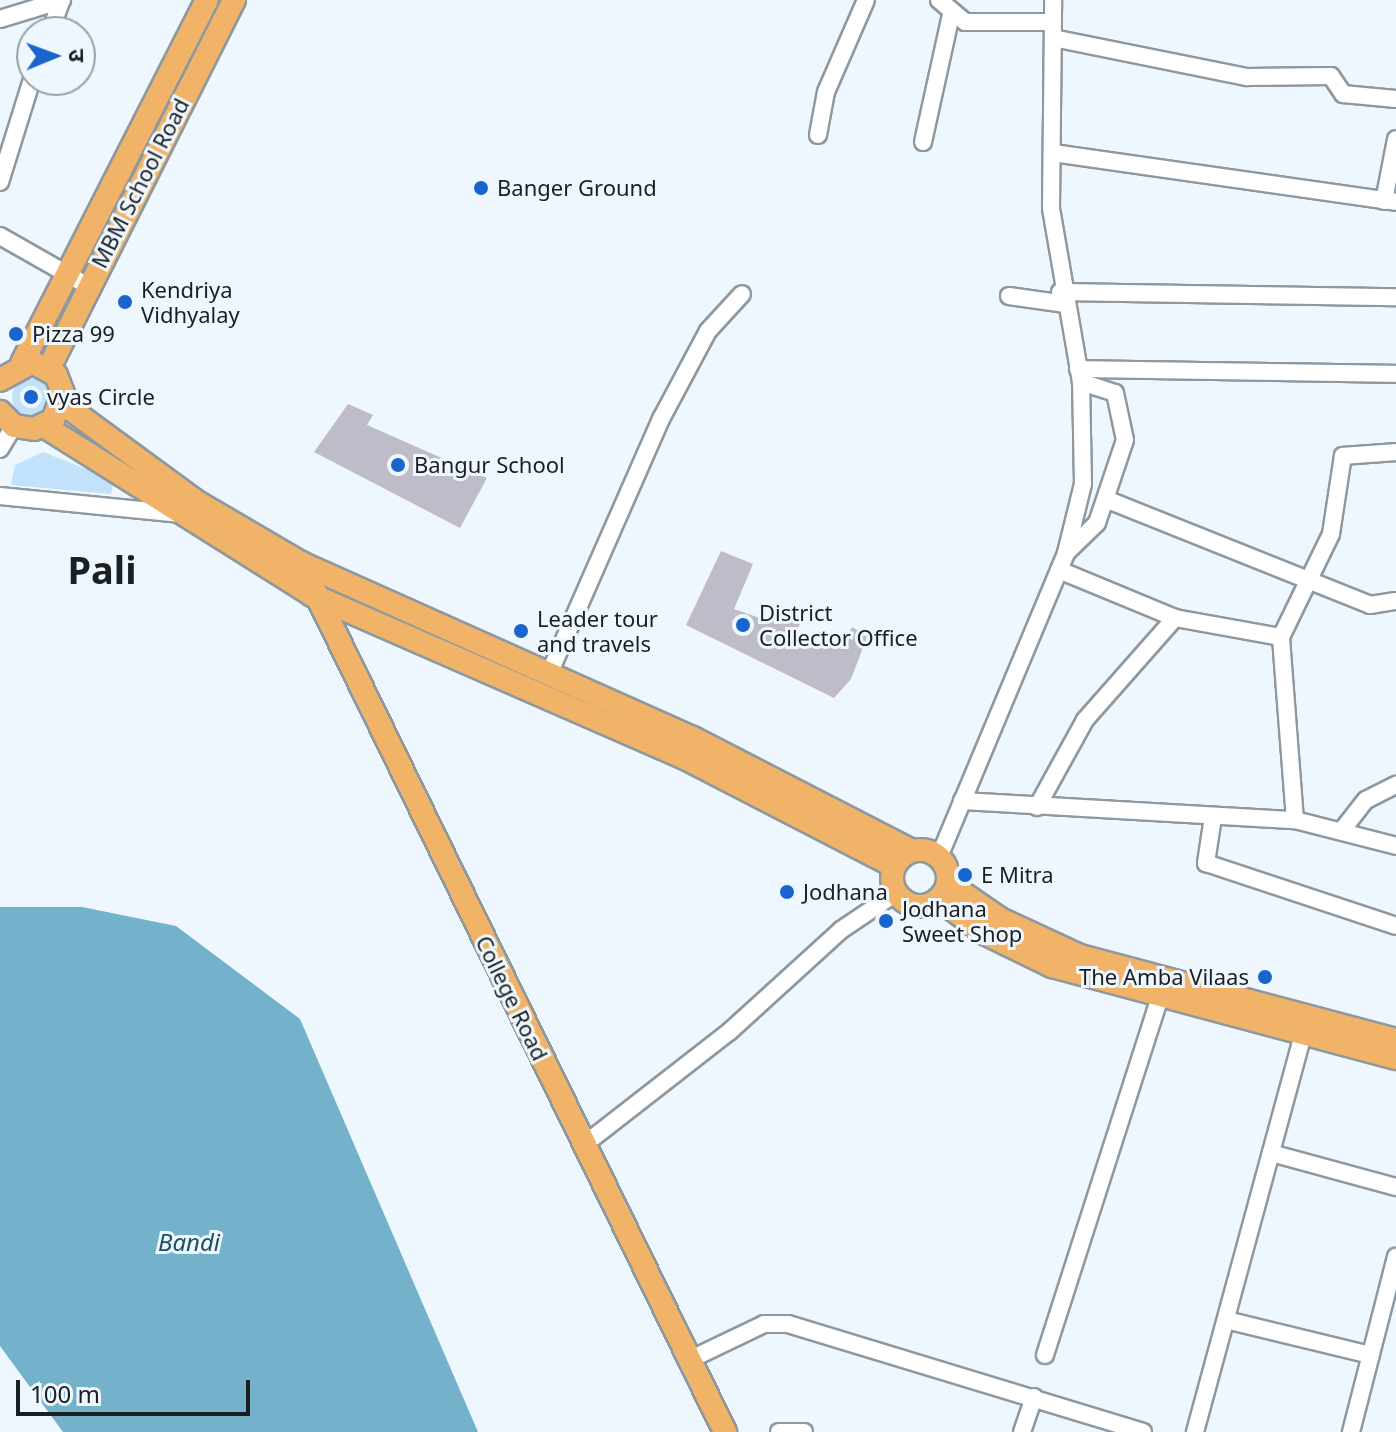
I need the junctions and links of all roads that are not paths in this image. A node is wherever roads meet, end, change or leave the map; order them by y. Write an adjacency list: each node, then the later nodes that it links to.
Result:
1 (62, 0): 7 (street)
2 (207, 0): 18 (main road, MBM School Road)
3 (234, 0): 18 (main road, MBM School Road)
4 (866, 0): 11 (street)
5 (1053, 0): 8 (street)
6 (946, 5): 8 (street); 13 (street)
7 (0, 19)
8 (1053, 30): 10 (street); 14 (street)
9 (27, 96): 15 (street)
10 (1396, 99)
11 (818, 135)
12 (1396, 139): 16 (street)
13 (923, 142)
14 (1053, 153): 16 (street); 22 (street)
15 (0, 182)
16 (1390, 201)
17 (0, 236): 18 (street)
18 (80, 282): 23 (main road, MBM School Road); 24 (main road, MBM School Road)
19 (742, 294): 44 (street)
20 (1009, 296): 22 (street)
21 (1396, 297): 22 (street)
22 (1063, 298): 26 (street)
23 (22, 363): 24 (main road); 27 (main road)
24 (49, 368): 28 (main road)
25 (1396, 374): 26 (street)
26 (1080, 376): 34 (street); 36 (street)
27 (0, 379)
28 (62, 403): 30 (main road); 37 (main road)
29 (7, 419): 30 (main road); 31 (street)
30 (44, 426): 35 (main road)
31 (0, 449)
32 (1396, 452): 39 (street)
33 (0, 496): 35 (street)
34 (1108, 500): 36 (street); 39 (street)
35 (181, 514): 40 (main road)
36 (1066, 553): 38 (street)
37 (301, 563): 40 (main road, College Road); 44 (main road)
38 (1059, 570): 42 (street); 46 (street)
39 (1310, 582): 41 (street); 43 (street)
40 (312, 595): 54 (main road); 62 (main road, College Road)
41 (1396, 601)
42 (1175, 618): 43 (street); 47 (street)
43 (1281, 637): 49 (street)
44 (549, 674): 52 (main road)
45 (1396, 785): 50 (street)
46 (962, 801): 47 (street); 53 (street)
47 (1037, 807): 48 (street)
48 (1213, 817): 49 (street); 57 (street)
49 (1295, 820): 50 (street)
50 (1343, 829): 51 (street)
51 (1396, 846)
52 (912, 851): 53 (main road); 54 (main road)
53 (939, 857): 55 (main road)
54 (894, 866): 56 (main road)
55 (944, 891): 56 (main road); 58 (main road); 60 (main road)
56 (896, 893): 62 (street)
57 (1396, 926)
58 (1160, 997): 59 (main road); 67 (street)
59 (1303, 1035): 61 (main road); 63 (street)
60 (1396, 1040)
61 (1396, 1058)
62 (585, 1144): 69 (main road, College Road)
63 (1271, 1153): 64 (street); 66 (street)
64 (1396, 1187)
65 (1396, 1257): 68 (street)
66 (1226, 1320): 68 (street); 76 (street)
67 (1045, 1355)
68 (1371, 1355): 77 (street)
69 (689, 1360): 70 (street); 71 (main road, College Road)
70 (1034, 1397): 74 (street); 75 (street)
71 (725, 1432)
72 (779, 1432): 73 (street)
73 (804, 1432)
74 (1022, 1432)
75 (1139, 1432)
76 (1195, 1432)
77 (1351, 1432)

